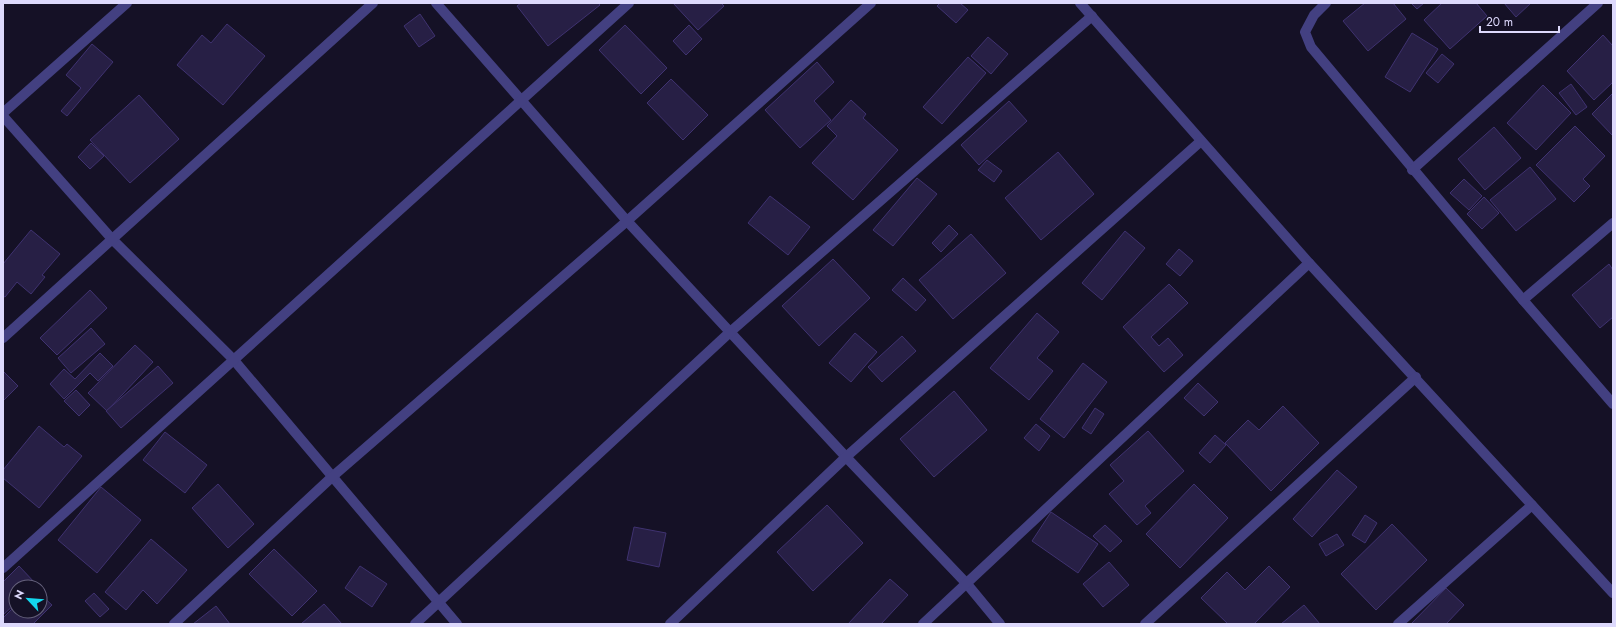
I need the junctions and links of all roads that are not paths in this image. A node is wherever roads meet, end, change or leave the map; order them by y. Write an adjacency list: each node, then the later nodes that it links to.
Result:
1 (127, 3): 11 (street)
2 (373, 3): 16 (street)
3 (436, 3): 10 (street)
4 (629, 3): 10 (street)
5 (871, 3): 14 (street)
6 (1080, 3): 9 (street)
7 (1326, 3): 13 (street)
8 (1598, 3): 13 (street)
9 (1092, 16): 12 (street); 19 (street)
10 (521, 100): 14 (street); 21 (street)
11 (3, 115): 16 (street)
12 (1201, 141): 17 (street); 24 (street)
13 (1412, 170): 18 (street)
14 (627, 221): 19 (street); 25 (street)
15 (1613, 223): 18 (street)
16 (112, 239): 20 (street); 21 (street)
17 (1309, 263): 22 (street); 28 (street)
18 (1523, 300): 23 (street)
19 (729, 332): 24 (street); 30 (street)
20 (3, 338)
21 (233, 359): 25 (street); 27 (street)
22 (1416, 377): 26 (street); 37 (street)
23 (1613, 404)
24 (846, 457): 28 (street); 34 (street)
25 (332, 477): 30 (street); 31 (street)
26 (1532, 505): 29 (street); 38 (street)
27 (3, 568)
28 (967, 584): 35 (street); 36 (street)
29 (1613, 593)
30 (438, 603): 32 (street); 33 (street)
31 (174, 624)
32 (415, 624)
33 (457, 624)
34 (670, 624)
35 (923, 624)
36 (1000, 624)
37 (1146, 624)
38 (1398, 624)

